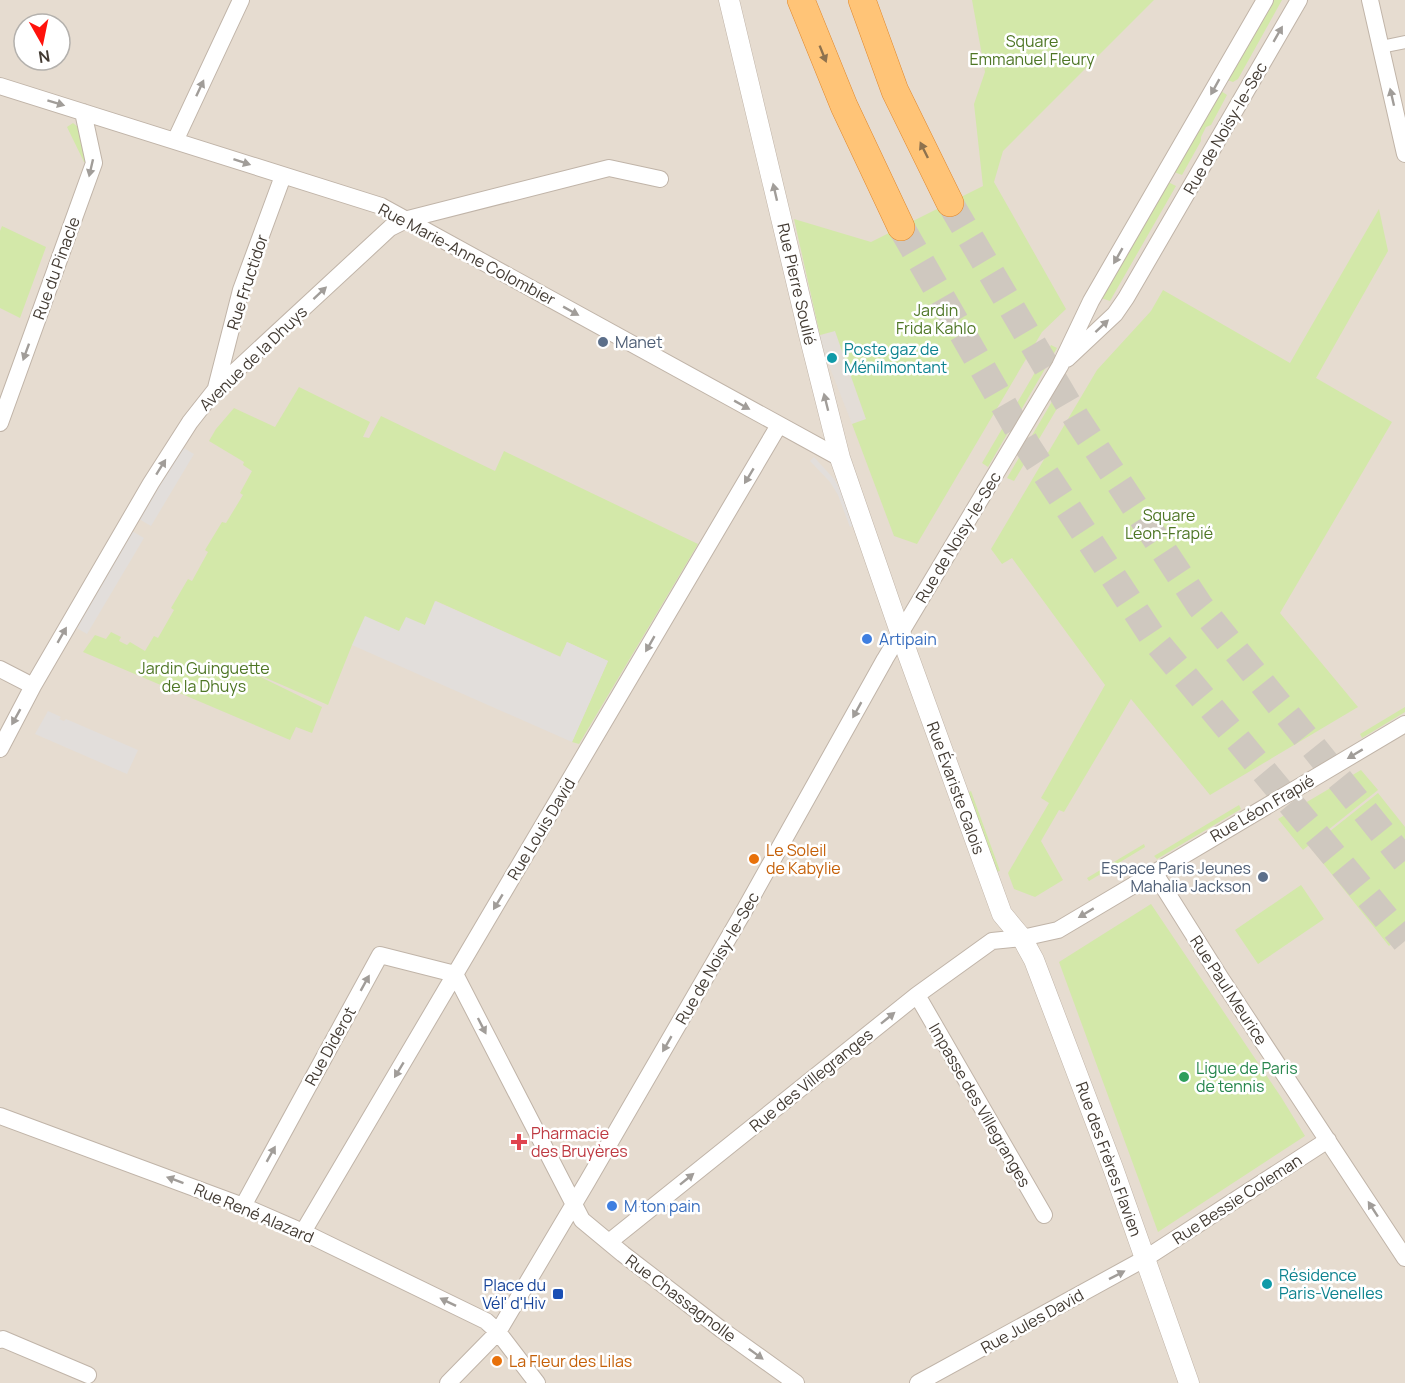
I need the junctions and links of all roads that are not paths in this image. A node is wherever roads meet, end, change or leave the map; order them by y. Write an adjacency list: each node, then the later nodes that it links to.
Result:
1 (241, 0): 12 (street, one-way to 1)
2 (729, 0): 23 (street, Rue Pierre Soulié, one-way to 2)
3 (801, 0): 18 (highway, one-way to 18)
4 (862, 0): 16 (highway, one-way to 4)
5 (1265, 0): 19 (street, Rue de Noisy-le-Sec, one-way to 19)
6 (1299, 0): 19 (street, Rue de Noisy-le-Sec, one-way to 6)
7 (1370, 0): 9 (street)
8 (1405, 42): 9 (street)
9 (1381, 47): 13 (street, one-way to 9)
10 (0, 86): 11 (street, Rue Marie-Anne Colombier, one-way to 11)
11 (83, 112): 12 (street, Rue Marie-Anne Colombier); 21 (street, Rue du Pinacle, one-way to 21)
12 (175, 141): 14 (street, Rue Marie-Anne Colombier, one-way to 14)
13 (1405, 154)
14 (283, 176): 17 (street, Rue Marie-Anne Colombier); 20 (street, Rue Fructidor)
15 (660, 180): 17 (street, Avenue de la Dhuys)
16 (950, 203)
17 (408, 219): 20 (street, Avenue de la Dhuys, one-way to 17); 22 (street, Rue Marie-Anne Colombier, one-way to 22)
18 (901, 227)
19 (1060, 366): 24 (street, Rue de Noisy-le-Sec)
20 (216, 389): 26 (street, Avenue de la Dhuys, one-way to 20)
21 (0, 423)
22 (779, 425): 23 (street, Rue Marie-Anne Colombier); 31 (street, Rue Louis David, one-way to 31)
23 (840, 458): 24 (street, Rue Pierre Soulié)
24 (901, 633): 30 (street, Rue Évariste Galois); 36 (street, Rue de Noisy-le-Sec, one-way to 36)
25 (0, 669): 26 (street)
26 (33, 686): 28 (street, Avenue de la Dhuys, one-way to 28)
27 (1405, 724): 29 (street, Rue Léon Frapié, one-way to 29)
28 (0, 749)
29 (1154, 872): 30 (street, Rue Léon Frapié, one-way to 30); 34 (street, Rue Paul Meurice)
30 (1022, 938): 32 (street, Rue des Villegranges); 40 (street, Rue des Frères Flavien)
31 (455, 974): 35 (street, Rue Diderot, one-way to 31); 36 (street, Rue Chassagnolle, one-way to 36); 38 (street, Rue Louis David, one-way to 38)
32 (917, 995): 37 (street, Impasse des Villegranges); 39 (street, Rue des Villegranges, one-way to 32)
33 (0, 1116): 35 (street, Rue René Alazard, one-way to 33)
34 (1328, 1140): 40 (street, Rue Bessie Coleman); 41 (street, Rue Paul Meurice, one-way to 34)
35 (243, 1206): 38 (street, Rue René Alazard)
36 (573, 1206): 39 (street, Rue Chassagnolle); 42 (street, Rue de Noisy-le-Sec)
37 (1044, 1215)
38 (303, 1232): 42 (street, Rue René Alazard, one-way to 38)
39 (609, 1242): 47 (street, Rue Chassagnolle, one-way to 47)
40 (1146, 1258): 48 (street, Rue Jules David, one-way to 40); 49 (street, Rue des Frères Flavien)
41 (1405, 1258)
42 (498, 1332): 45 (street, Rue de Noisy-le-Sec); 46 (street, Rue René Alazard)
43 (0, 1340): 44 (street)
44 (88, 1375)
45 (448, 1383)
46 (537, 1383)
47 (796, 1383)
48 (918, 1383)
49 (1189, 1383)

